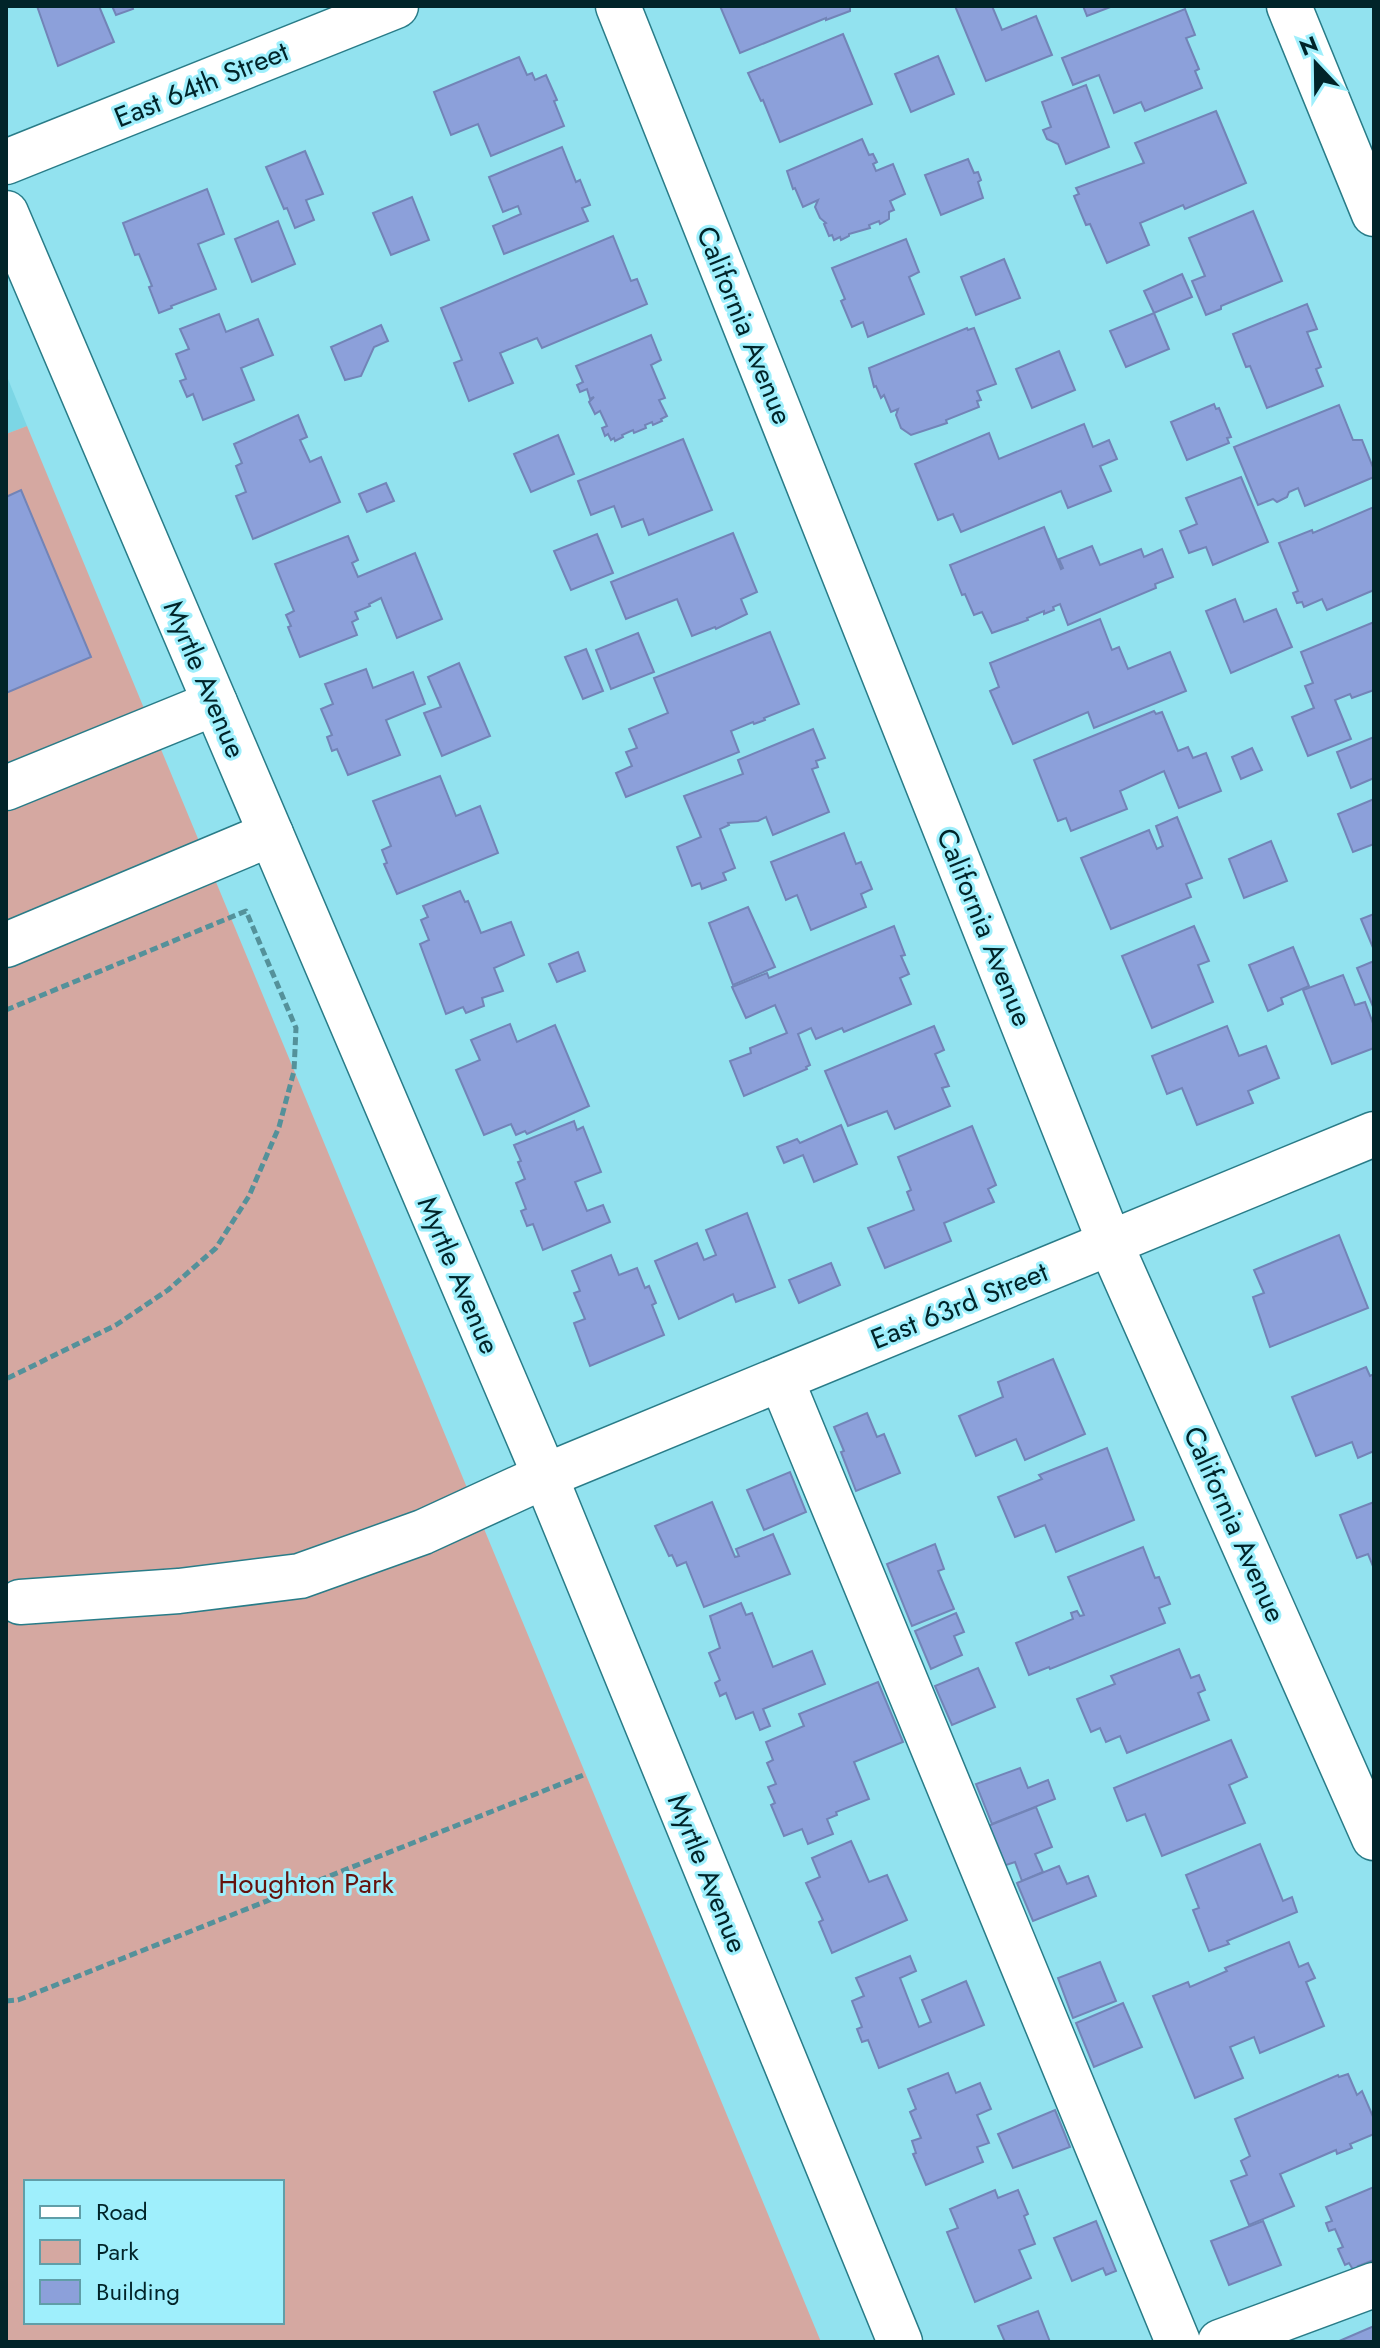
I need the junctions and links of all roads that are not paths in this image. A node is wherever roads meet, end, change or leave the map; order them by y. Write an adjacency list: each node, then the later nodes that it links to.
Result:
1 (396, 6): 4 (street, East 64th Street)
2 (618, 6): 12 (street, California Avenue)
3 (1289, 6): 6 (street)
4 (6, 162)
5 (6, 213): 7 (street, Myrtle Avenue)
6 (1374, 214)
7 (215, 703): 8 (street); 9 (street, Myrtle Avenue)
8 (6, 788)
9 (271, 834): 10 (street); 14 (street, Myrtle Avenue)
10 (6, 945)
11 (1374, 1134): 12 (street, East 63rd Street)
12 (1110, 1243): 13 (street, East 63rd Street); 16 (street, California Avenue)
13 (781, 1379): 14 (street, East 63rd Street); 19 (street)
14 (545, 1476): 15 (street, East 63rd Street); 18 (street, Myrtle Avenue)
15 (20, 1602)
16 (1374, 1838)
17 (1374, 2285): 20 (street)
18 (900, 2342)
19 (1178, 2342)
20 (1220, 2342)

